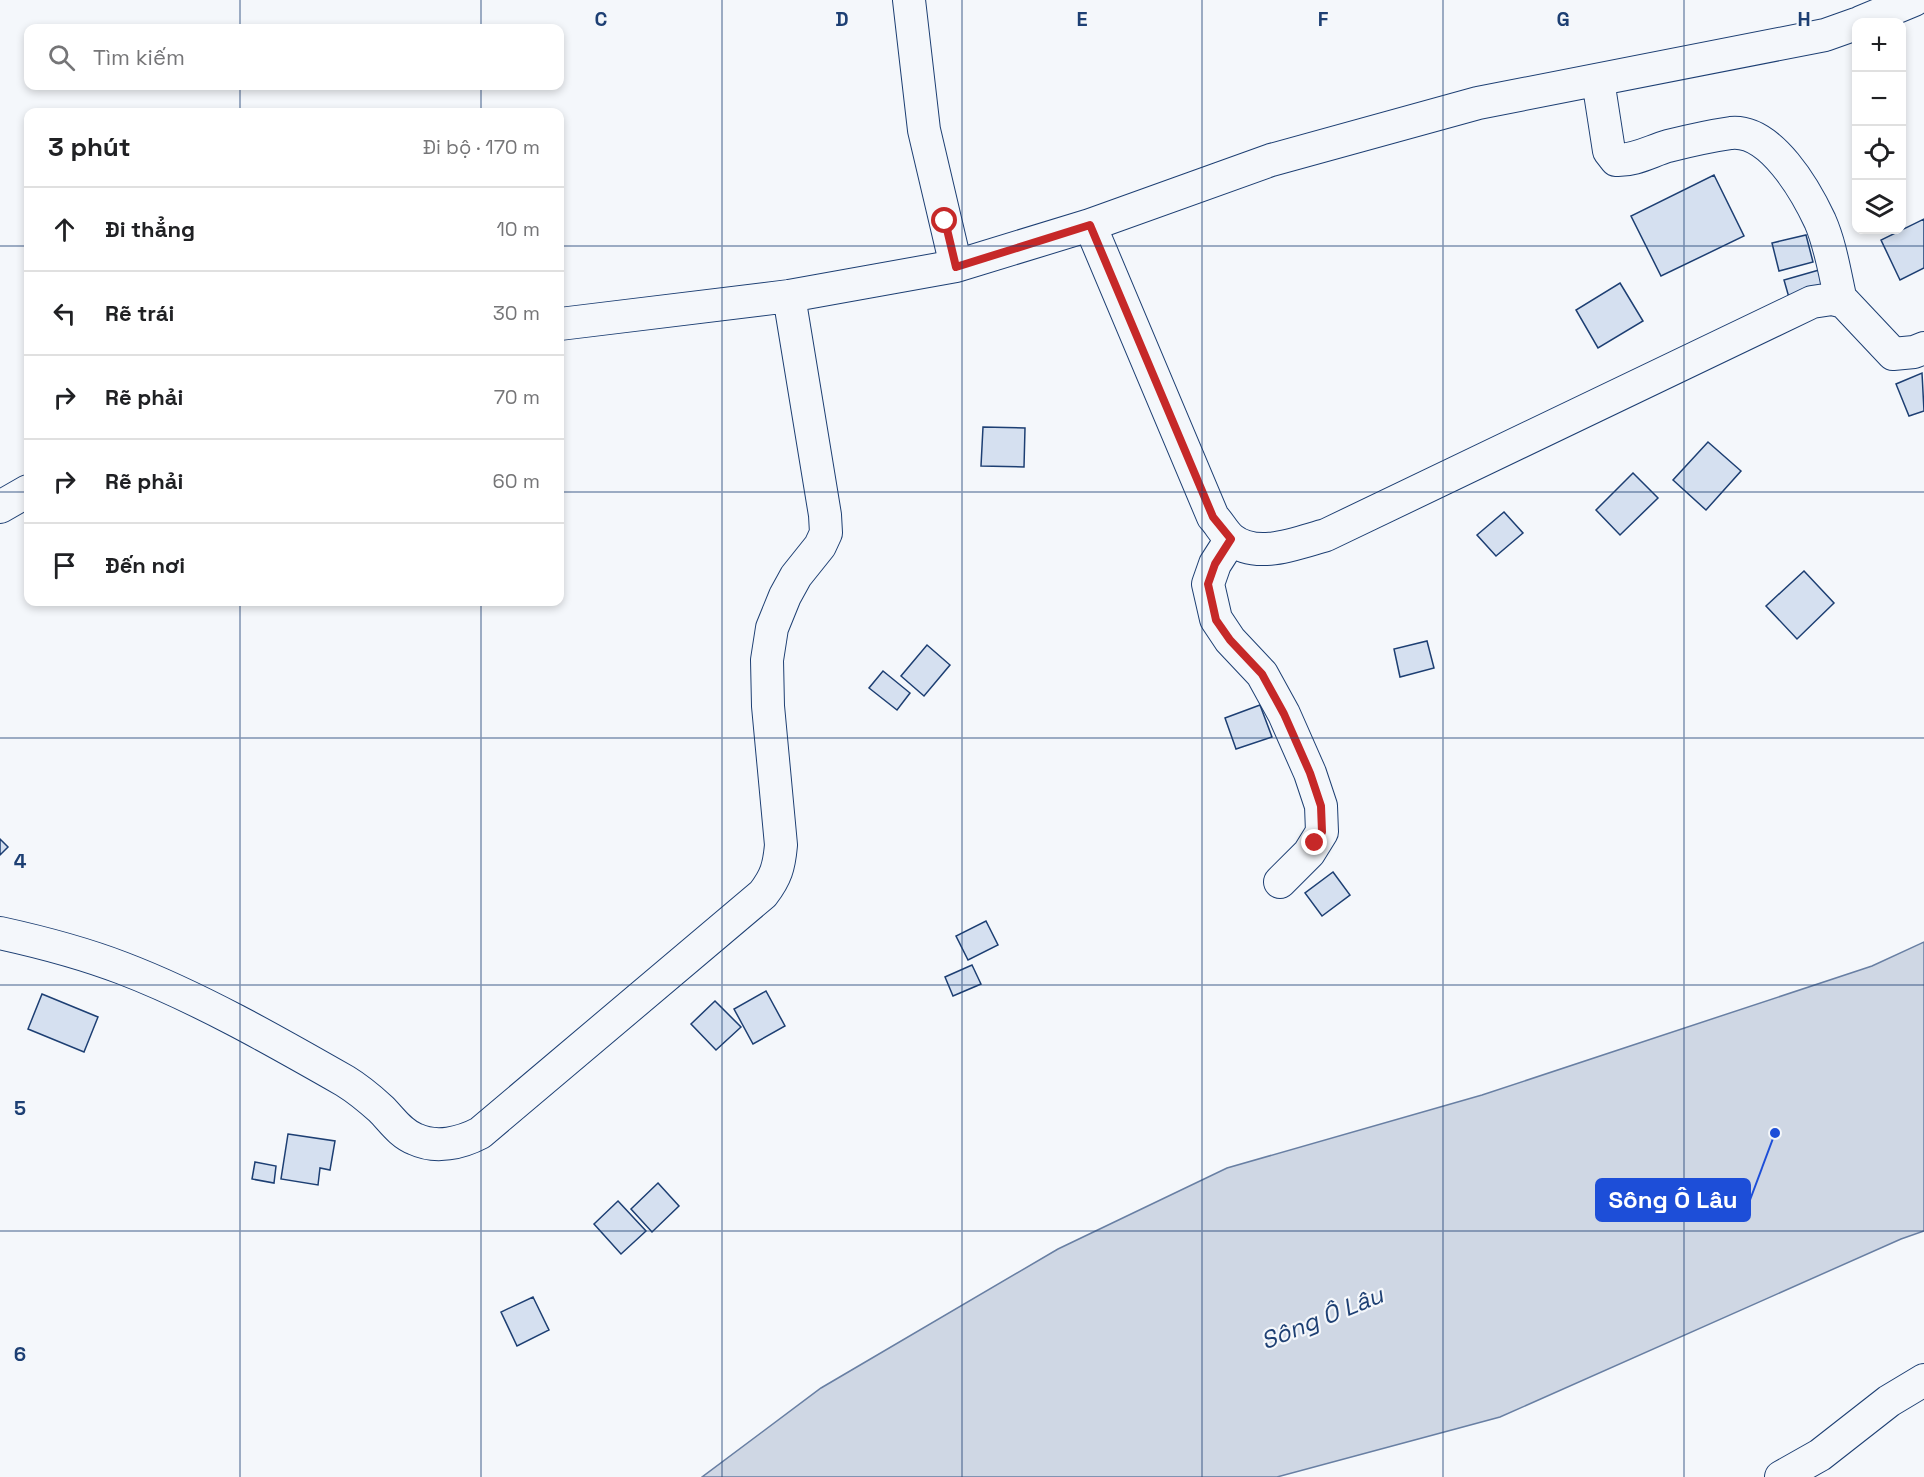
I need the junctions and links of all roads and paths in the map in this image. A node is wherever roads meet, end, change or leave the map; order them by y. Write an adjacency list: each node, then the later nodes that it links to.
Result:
1 (909, 0): 7 (street)
2 (1914, 0): 3 (street)
3 (1871, 18)
4 (1852, 26): 5 (street)
5 (1598, 80): 6 (street); 9 (street)
6 (1090, 225): 7 (street); 14 (street)
7 (956, 267): 8 (street)
8 (789, 296): 10 (street); 16 (street)
9 (1841, 301): 11 (street); 14 (street)
10 (564, 324)
11 (1924, 348)
12 (24, 493): 13 (street)
13 (0, 507)
14 (1231, 539): 15 (street)
15 (1280, 882)
16 (0, 933)
17 (1924, 1380): 18 (street)
18 (1781, 1477)

